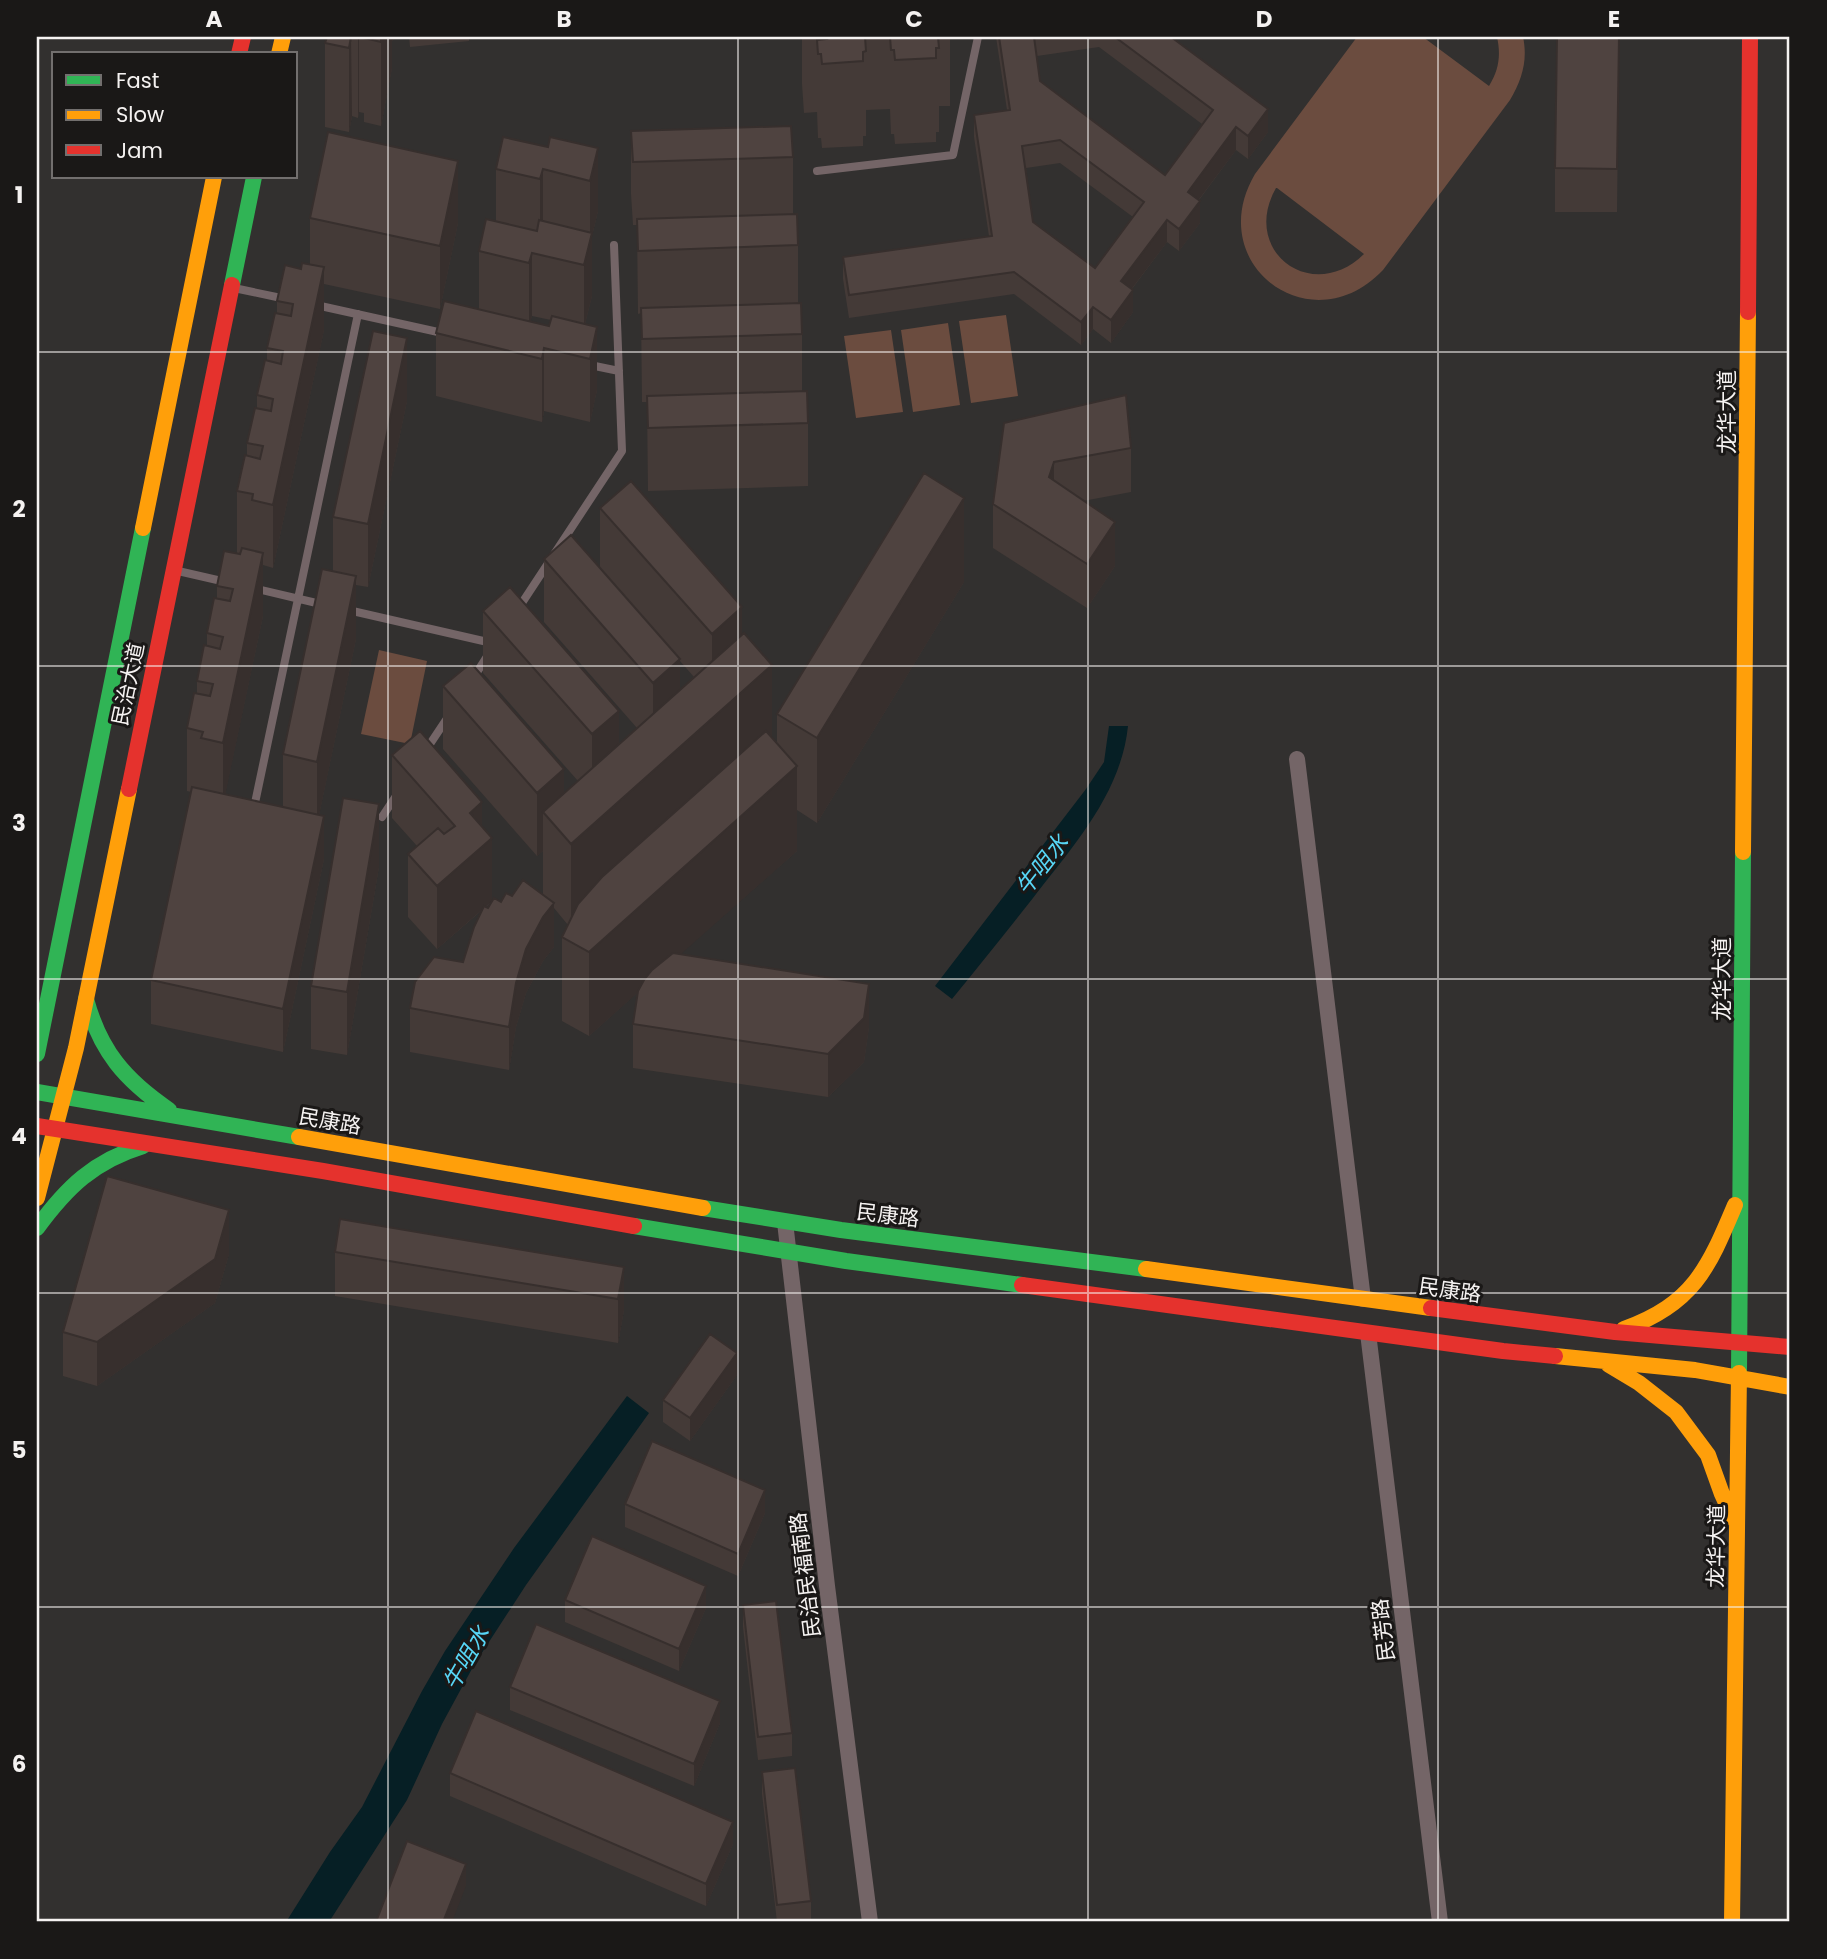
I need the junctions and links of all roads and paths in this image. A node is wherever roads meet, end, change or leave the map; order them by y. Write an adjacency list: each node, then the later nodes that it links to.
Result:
1 (978, 37): 3 (lane)
2 (1750, 37): 38 (main road, 龙华大道)
3 (817, 171)
4 (214, 178): 28 (main road, 民治大道)
5 (254, 178): 7 (main road, 民治大道)
6 (614, 245): 13 (lane)
7 (231, 287): 8 (lane); 14 (main road, 民治大道)
8 (295, 301)
9 (307, 303): 10 (lane)
10 (358, 314): 11 (lane); 17 (lane)
11 (463, 337)
12 (580, 363): 13 (lane)
13 (619, 371): 18 (lane)
14 (173, 570): 15 (lane); 29 (main road, 民治大道)
15 (235, 584)
16 (248, 587): 17 (lane)
17 (298, 598): 20 (lane); 26 (lane)
18 (510, 621)
19 (503, 632): 20 (lane)
20 (495, 644): 21 (lane)
21 (465, 690)
22 (450, 713): 23 (lane)
23 (420, 759)
24 (1297, 759): 43 (street)
25 (405, 782): 27 (lane)
26 (255, 803)
27 (382, 817)
28 (52, 984): 30 (main road); 31 (main road, 民治大道)
29 (85, 996): 33 (main road, 民治大道); 34 (main road)
30 (37, 1009)
31 (37, 1054)
32 (37, 1092): 33 (main road, 民康路)
33 (64, 1096): 34 (main road, 民康路); 36 (main road, 民治大道)
34 (176, 1115): 40 (main road, 民康路)
35 (37, 1126): 36 (main road)
36 (55, 1129): 37 (main road); 39 (main road, 民治大道)
37 (149, 1144): 41 (main road); 42 (main road)
38 (1740, 1193): 44 (main road); 46 (main road, 龙华大道)
39 (37, 1198)
40 (785, 1222): 42 (street, 民治民福南路); 43 (main road, 民康路)
41 (37, 1228)
42 (789, 1252): 45 (main road); 52 (street, 民治民福南路)
43 (1363, 1299): 44 (main road, 民康路)
44 (1615, 1332): 46 (main road, 民康路)
45 (1368, 1333): 48 (main road); 53 (street, 民芳路)
46 (1739, 1343): 47 (main road, 民康路); 49 (main road, 龙华大道)
47 (1790, 1347)
48 (1598, 1360): 49 (main road); 51 (main road)
49 (1739, 1378): 50 (main road); 51 (main road, 龙华大道)
50 (1790, 1387)
51 (1737, 1533): 54 (main road, 龙华大道)
52 (870, 1922)
53 (1440, 1922)
54 (1731, 1922)

